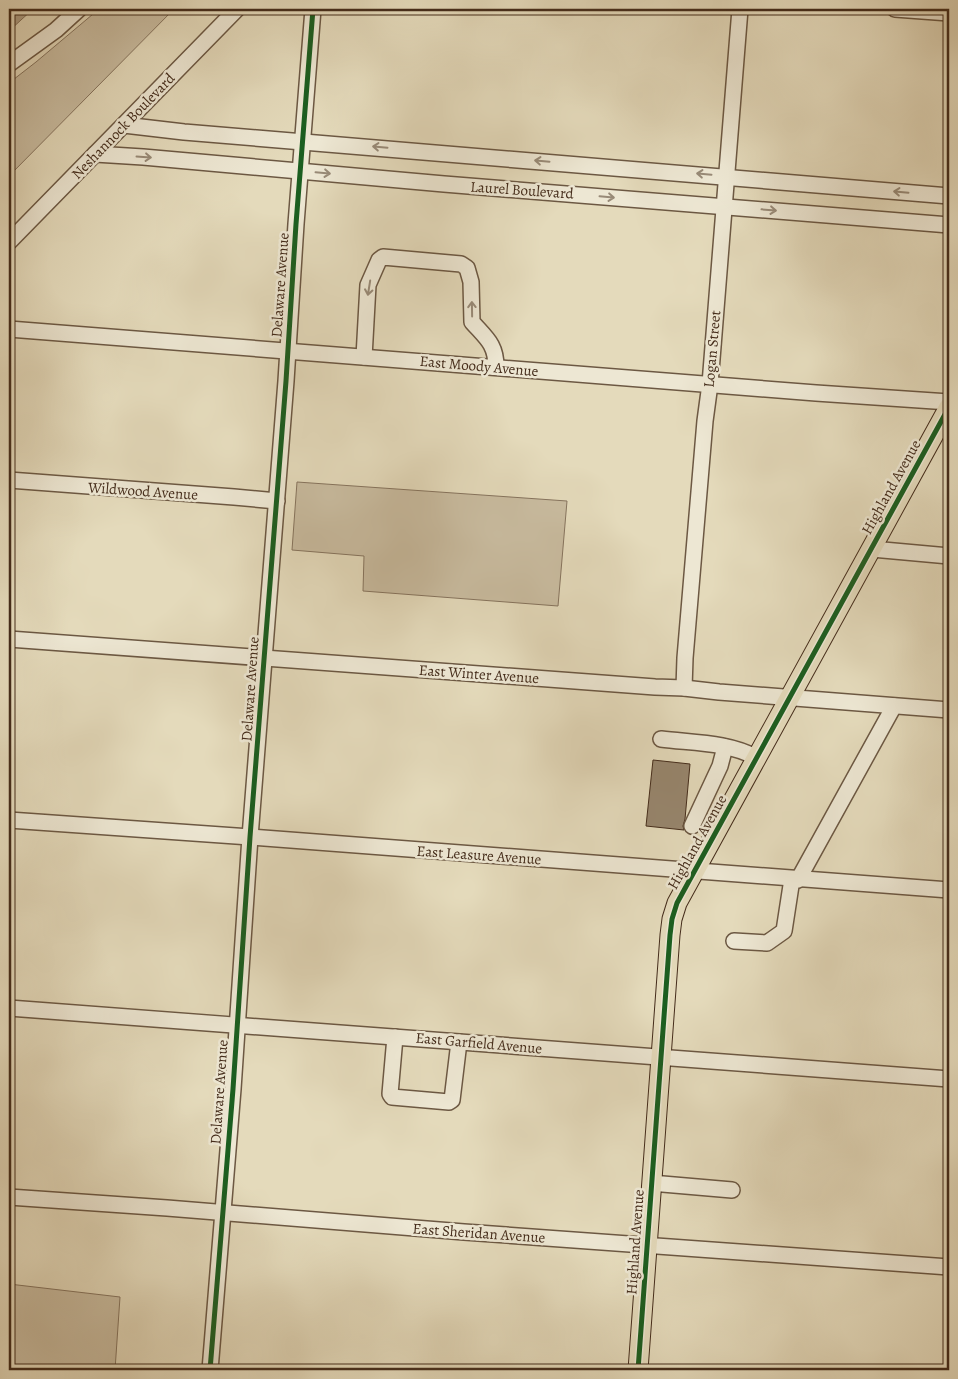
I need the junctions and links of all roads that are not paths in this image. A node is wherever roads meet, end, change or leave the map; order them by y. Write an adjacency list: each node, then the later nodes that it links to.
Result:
1 (79, 9): 7 (street)
2 (237, 9): 8 (street, Neshannock Boulevard)
3 (313, 9): 9 (street, Delaware Avenue)
4 (740, 9): 12 (street, Logan Street)
5 (895, 9): 6 (street)
6 (949, 13)
7 (9, 64)
8 (124, 125): 9 (street, Laurel Boulevard); 10 (street, Neshannock Boulevard)
9 (303, 142): 11 (street, Delaware Avenue); 12 (street, Laurel Boulevard, one-way to 9)
10 (95, 154): 11 (street, Laurel Boulevard, one-way to 11); 16 (street, Neshannock Boulevard)
11 (301, 171): 14 (street, Laurel Boulevard, one-way to 14); 18 (street, Delaware Avenue)
12 (726, 176): 13 (street, Laurel Boulevard, one-way to 12); 14 (street, Logan Street)
13 (949, 196)
14 (724, 206): 15 (street, Laurel Boulevard, one-way to 15); 21 (street, Logan Street)
15 (949, 225)
16 (9, 242)
17 (9, 328): 18 (street, East Moody Avenue)
18 (288, 351): 19 (street, East Moody Avenue); 25 (street, Delaware Avenue)
19 (364, 357): 20 (street, East Moody Avenue); 20 (street, one-way to 19)
20 (496, 367): 21 (street, East Moody Avenue)
21 (710, 384): 22 (street, East Moody Avenue); 30 (street, Logan Street)
22 (949, 402)
23 (949, 407): 26 (main road, Highland Avenue)
24 (9, 480): 25 (street, Wildwood Avenue)
25 (277, 501): 29 (street, Delaware Avenue)
26 (872, 549): 27 (street); 31 (main road, Highland Avenue)
27 (949, 556)
28 (9, 639): 29 (street, East Winter Avenue)
29 (264, 658): 30 (street, East Winter Avenue); 39 (street, Delaware Avenue)
30 (684, 688): 31 (street, East Winter Avenue)
31 (790, 698): 32 (street, East Winter Avenue); 36 (main road, Highland Avenue)
32 (894, 706): 33 (street, East Winter Avenue); 41 (street)
33 (949, 710)
34 (661, 738): 35 (street)
35 (725, 747): 36 (street); 38 (street)
36 (757, 758): 40 (main road, Highland Avenue)
37 (9, 820): 39 (street, East Leasure Avenue)
38 (692, 826)
39 (250, 837): 40 (street, East Leasure Avenue); 45 (street, Delaware Avenue)
40 (694, 871): 41 (street, East Leasure Avenue); 48 (main road, Highland Avenue)
41 (795, 879): 42 (street, East Leasure Avenue); 43 (street)
42 (949, 890)
43 (734, 941)
44 (9, 1008): 45 (street, East Garfield Avenue)
45 (237, 1026): 46 (street, East Garfield Avenue); 53 (street, Delaware Avenue)
46 (394, 1036): 47 (street, East Garfield Avenue); 47 (street)
47 (459, 1042): 48 (street, East Garfield Avenue)
48 (661, 1057): 49 (street, East Garfield Avenue); 50 (main road, Highland Avenue)
49 (949, 1079)
50 (652, 1182): 51 (street); 54 (main road, Highland Avenue)
51 (732, 1190)
52 (9, 1197): 53 (street, East Sheridan Avenue)
53 (223, 1212): 54 (street, East Sheridan Avenue); 56 (street, Delaware Avenue)
54 (647, 1244): 55 (street, East Sheridan Avenue); 57 (main road, Highland Avenue)
55 (949, 1268)
56 (210, 1370)
57 (638, 1370)

